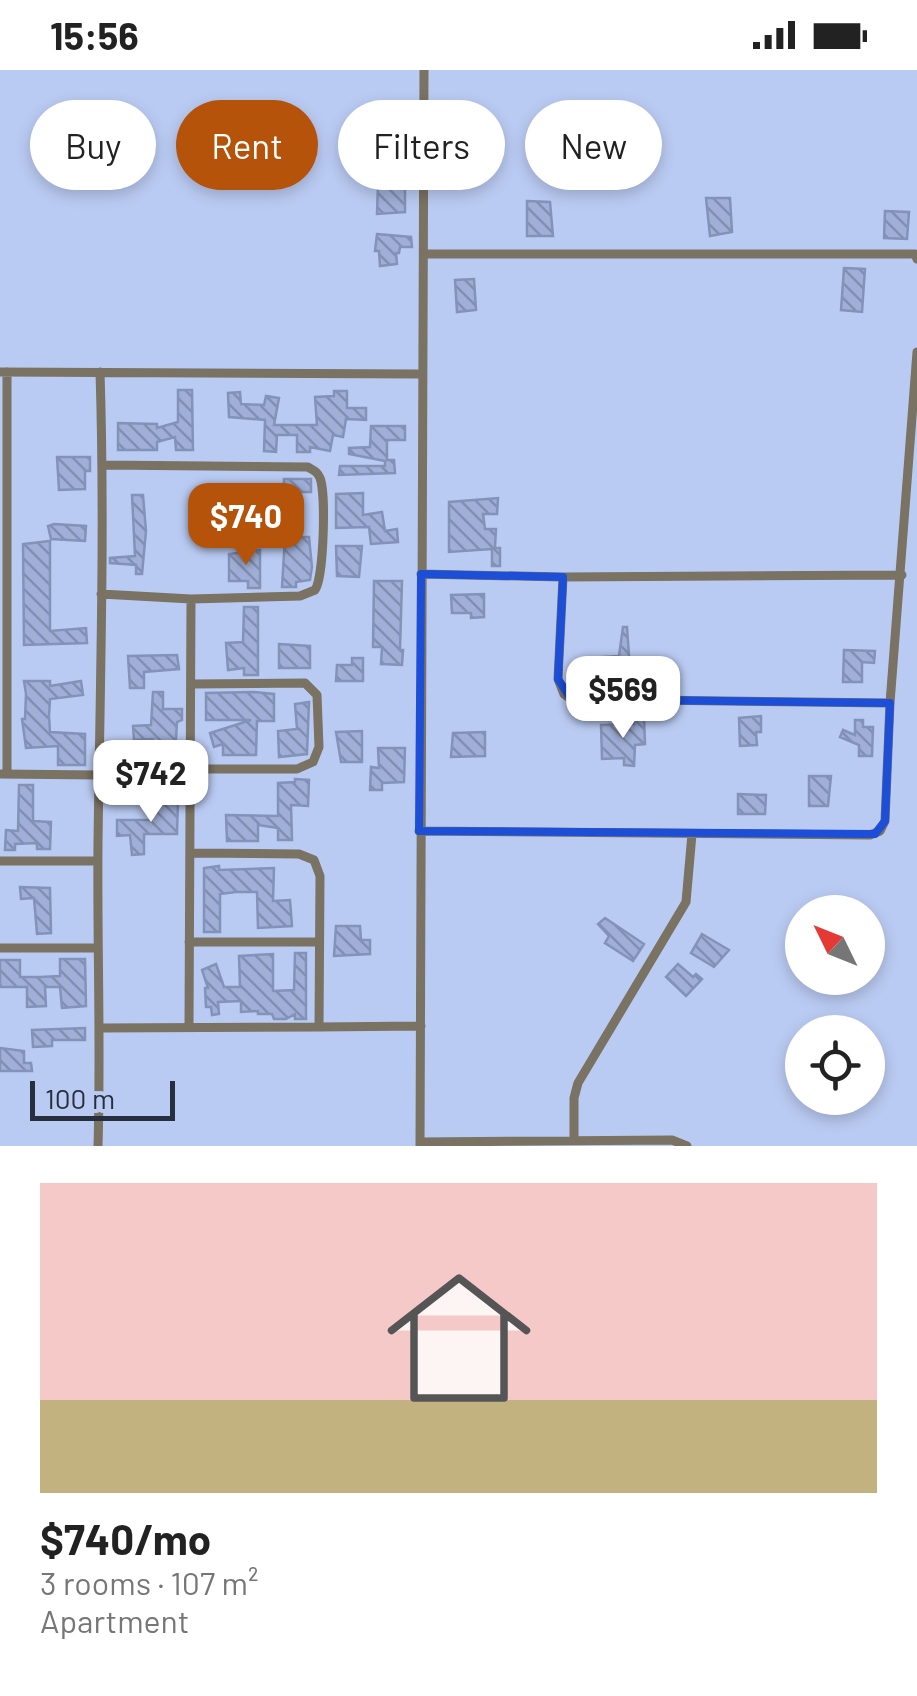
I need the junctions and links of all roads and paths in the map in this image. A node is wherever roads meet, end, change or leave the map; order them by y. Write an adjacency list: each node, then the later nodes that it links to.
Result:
1 (424, 70): 2 (street)
2 (424, 254): 3 (street); 7 (street)
3 (917, 258)
4 (917, 352): 9 (street)
5 (4, 372): 6 (street); 18 (street)
6 (100, 372): 7 (street); 8 (street)
7 (422, 374): 10 (street)
8 (103, 465): 13 (street); 14 (street)
9 (912, 472): 11 (street)
10 (421, 574): 12 (street); 20 (street)
11 (902, 575): 12 (street); 16 (street)
12 (564, 577): 16 (street)
13 (100, 594): 14 (street); 19 (street)
14 (191, 599): 15 (street)
15 (192, 684): 17 (street); 17 (street)
16 (890, 703): 21 (street)
17 (190, 769): 22 (street)
18 (4, 774): 19 (street)
19 (99, 775): 23 (street)
20 (419, 831): 21 (street); 29 (street)
21 (692, 834): 33 (street)
22 (190, 853): 25 (street); 26 (street)
23 (98, 861): 24 (street); 28 (street)
24 (0, 862)
25 (190, 942): 26 (street); 30 (street)
26 (318, 942): 31 (street)
27 (0, 948): 28 (street)
28 (97, 948): 32 (street)
29 (420, 1026): 31 (street); 34 (street)
30 (189, 1027): 31 (street); 32 (street)
31 (318, 1027)
32 (102, 1028): 35 (street)
33 (574, 1140): 34 (street); 36 (street)
34 (420, 1144)
35 (98, 1146)
36 (687, 1146)

